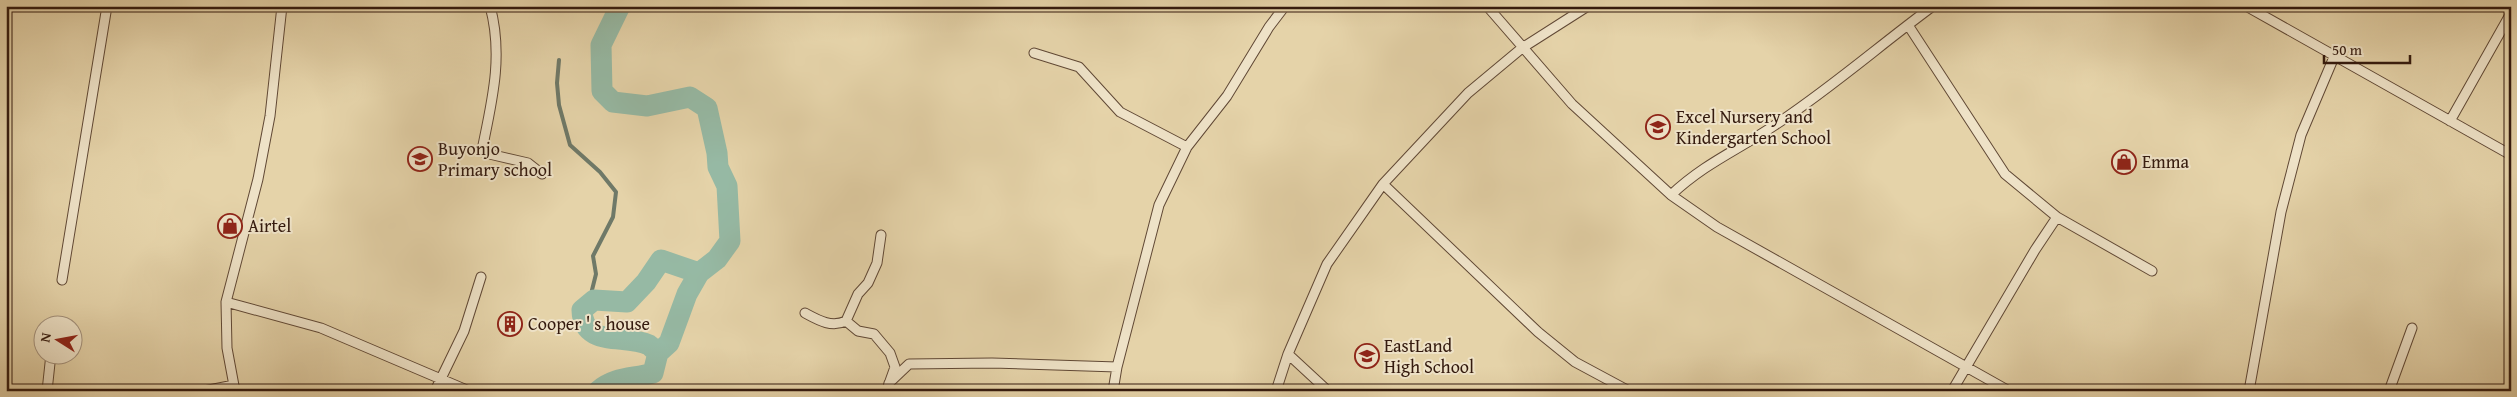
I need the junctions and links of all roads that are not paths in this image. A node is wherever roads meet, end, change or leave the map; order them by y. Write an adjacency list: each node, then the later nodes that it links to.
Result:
1 (107, 6): 24 (street)
2 (282, 6): 25 (street)
3 (490, 6): 17 (street)
4 (1285, 6): 15 (street)
5 (1487, 6): 11 (street)
6 (1588, 6): 11 (street)
7 (1933, 6): 10 (street)
8 (2246, 6): 13 (street)
9 (2511, 13): 14 (street)
10 (1908, 25): 19 (street); 20 (street)
11 (1522, 48): 18 (street); 19 (street)
12 (1034, 53): 15 (street)
13 (2334, 58): 14 (street); 46 (street)
14 (2450, 122): 16 (street)
15 (1186, 147): 31 (street)
16 (2511, 154)
17 (542, 174)
18 (1383, 184): 29 (street); 43 (street)
19 (1671, 194): 32 (street)
20 (2058, 217): 22 (street); 32 (street)
21 (881, 235): 27 (street)
22 (2152, 271)
23 (481, 277): 33 (street)
24 (62, 280)
25 (226, 302): 33 (street); 35 (street)
26 (805, 313): 27 (street)
27 (846, 321): 34 (street)
28 (2412, 328): 47 (street)
29 (1288, 354): 41 (street); 42 (street)
30 (50, 364): 36 (street)
31 (1117, 367): 34 (street); 40 (street)
32 (1965, 368): 44 (street); 45 (street)
33 (440, 380): 38 (street); 39 (street)
34 (888, 387)
35 (234, 388): 37 (street)
36 (47, 391)
37 (204, 391)
38 (435, 391)
39 (469, 391)
40 (1113, 391)
41 (1276, 391)
42 (1328, 391)
43 (1628, 391)
44 (1952, 391)
45 (2010, 391)
46 (2249, 391)
47 (2389, 391)

